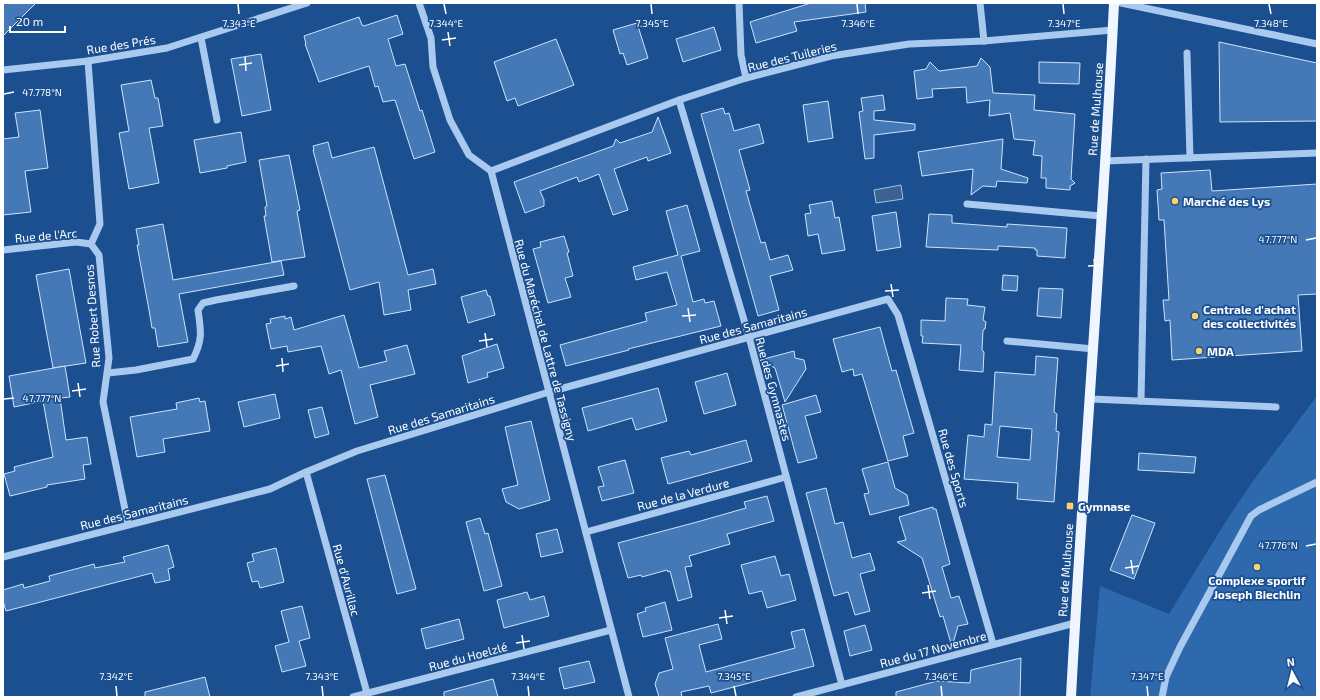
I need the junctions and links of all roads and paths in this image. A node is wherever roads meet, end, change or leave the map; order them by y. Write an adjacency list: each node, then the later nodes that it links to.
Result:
1 (307, 3): 8 (street, Rue des Prés)
2 (419, 3): 21 (street)
3 (739, 3): 14 (street)
4 (980, 3): 9 (street)
5 (1114, 3): 7 (main road, Rue de Mulhouse)
6 (1121, 3): 10 (street)
7 (1113, 30): 9 (street, Rue des Tuileries); 20 (main road, Rue de Mulhouse)
8 (201, 38): 12 (street, Rue des Prés); 16 (street)
9 (984, 41): 14 (street, Rue des Tuileries)
10 (1317, 44)
11 (1187, 53): 18 (street)
12 (88, 60): 13 (street, Rue des Prés); 24 (street)
13 (3, 70)
14 (746, 78): 15 (street, Rue des Tuileries)
15 (679, 100): 21 (street, Rue des Tuileries); 28 (street, Rue des Gymnastes)
16 (217, 120)
17 (1317, 153): 18 (street)
18 (1190, 158): 19 (street)
19 (1146, 160): 20 (street); 34 (street)
20 (1105, 161): 23 (main road, Rue de Mulhouse)
21 (491, 171): 32 (street, Rue du Maréchal de Lattre de Tassigny)
22 (967, 204): 23 (street)
23 (1101, 216): 30 (main road, Rue de Mulhouse)
24 (91, 244): 25 (street, Rue de l'Arc); 31 (street, Rue Robert Desnos)
25 (3, 250)
26 (294, 286): 31 (street)
27 (888, 299): 28 (street, Rue des Samaritains); 44 (street, Rue des Sports)
28 (749, 337): 32 (street, Rue des Samaritains); 37 (street, Rue des Gymnastes)
29 (1007, 342): 30 (street)
30 (1094, 349): 33 (main road, Rue de Mulhouse)
31 (108, 373): 39 (street, Rue Robert Desnos)
32 (549, 392): 36 (street, Rue des Samaritains); 40 (street, Rue du Maréchal de Lattre de Tassigny)
33 (1091, 399): 34 (street); 42 (main road, Rue de Mulhouse)
34 (1141, 401): 35 (street)
35 (1276, 407)
36 (306, 472): 39 (street, Rue des Samaritains); 46 (street, Rue d'Aurillac)
37 (786, 477): 40 (street, Rue de la Verdure); 45 (street, Rue des Gymnastes)
38 (1317, 482): 51 (street)
39 (128, 524): 41 (street, Rue des Samaritains)
40 (586, 532): 43 (street, Rue du Maréchal de Lattre de Tassigny)
41 (3, 557)
42 (1075, 623): 44 (street, Rue du 17 Novembre); 50 (main road, Rue de Mulhouse)
43 (611, 630): 46 (street, Rue du Hoelzlé); 48 (street, Rue du Maréchal de Lattre de Tassigny)
44 (993, 644): 45 (street, Rue du 17 Novembre)
45 (842, 684): 49 (street, Rue du 17 Novembre)
46 (367, 693): 47 (street, Rue du Hoelzlé)
47 (353, 697)
48 (629, 697)
49 (796, 697)
50 (1071, 697)
51 (1162, 697)

